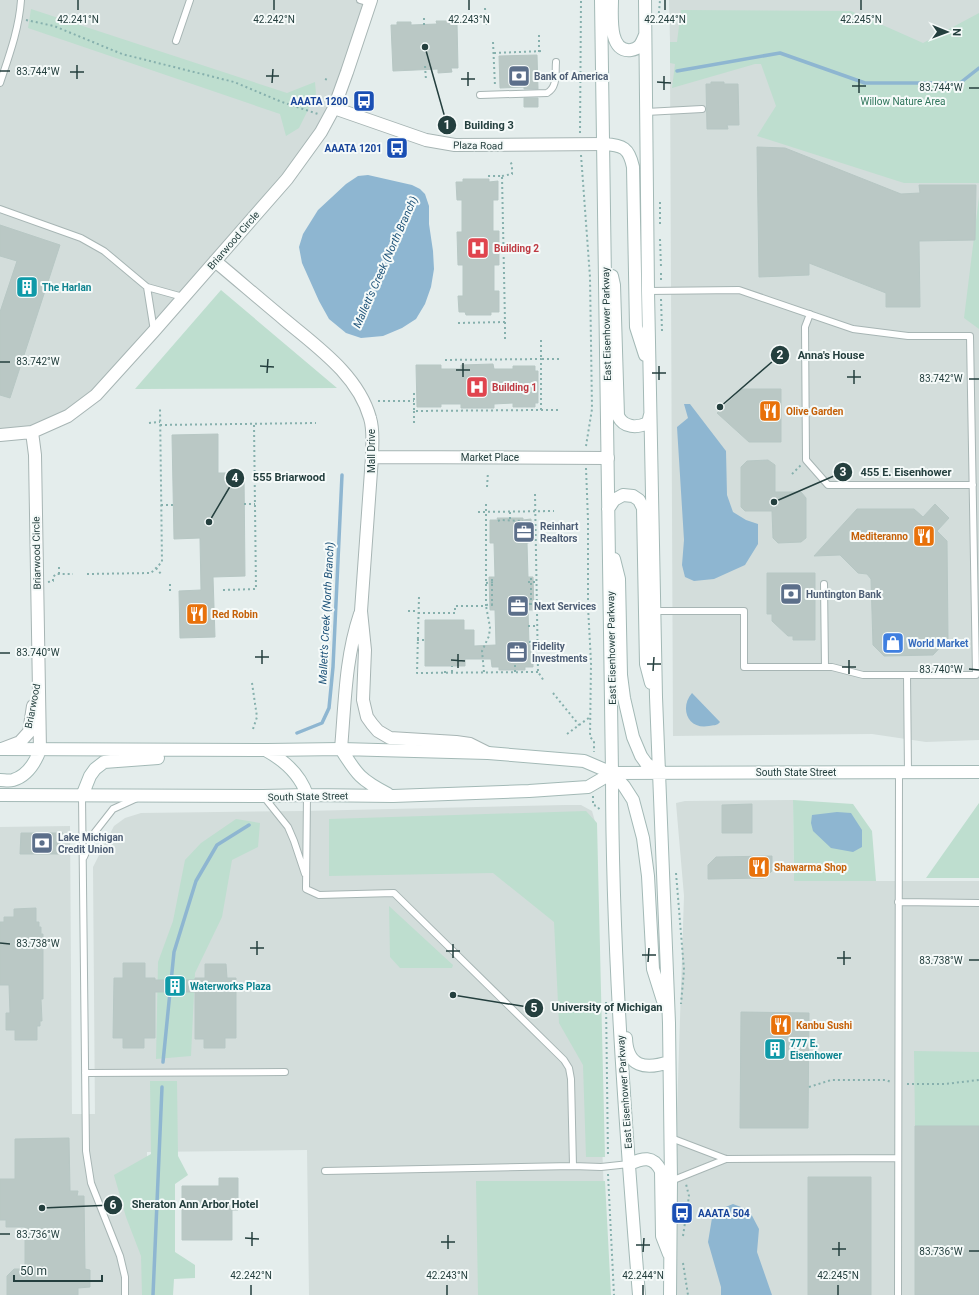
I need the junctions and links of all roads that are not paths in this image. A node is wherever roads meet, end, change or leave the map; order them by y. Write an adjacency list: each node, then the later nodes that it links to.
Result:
1 (21, 0): 10 (lane)
2 (190, 0): 8 (lane)
3 (601, 0): 15 (main road, East Eisenhower Parkway)
4 (612, 0): 7 (main road)
5 (645, 0): 7 (main road)
6 (367, 1): 14 (main road, Briarwood Circle)
7 (646, 32): 13 (main road)
8 (176, 41)
9 (556, 62): 11 (lane)
10 (0, 83)
11 (480, 95)
12 (702, 109): 13 (lane)
13 (646, 112): 20 (main road)
14 (331, 113): 15 (main road, Plaza Road); 18 (main road, Briarwood Circle)
15 (604, 144): 17 (main road, East Eisenhower Parkway); 24 (main road, Plaza Road)
16 (0, 210): 19 (lane)
17 (606, 253): 25 (main road); 29 (main road, East Eisenhower Parkway)
18 (215, 261): 21 (main road, Briarwood Circle); 28 (main road, Mall Drive)
19 (147, 287): 21 (lane); 23 (lane)
20 (648, 291): 22 (lane); 24 (main road)
21 (183, 298): 23 (main road, Briarwood Circle)
22 (810, 314): 30 (lane); 30 (lane)
23 (154, 331): 26 (main road, Briarwood Circle)
24 (649, 370): 25 (main road)
25 (650, 415): 35 (main road)
26 (32, 432): 27 (main road, Briarwood Circle); 37 (main road, Briarwood Circle)
27 (0, 435)
28 (372, 457): 29 (main road, Market Place); 34 (main road, Mall Drive)
29 (608, 458): 31 (main road, East Eisenhower Parkway)
30 (973, 485): 38 (lane)
31 (608, 509): 32 (main road, East Eisenhower Parkway); 39 (main road)
32 (609, 538): 48 (main road, East Eisenhower Parkway); 49 (main road)
33 (824, 584): 36 (lane)
34 (361, 611): 41 (main road, Mall Drive); 45 (main road, Mall Drive)
35 (654, 611): 36 (lane); 39 (main road)
36 (825, 667): 38 (lane)
37 (38, 675): 40 (main road, Briarwood); 42 (main road, Briarwood)
38 (907, 675): 46 (lane)
39 (656, 697): 49 (main road)
40 (0, 749): 42 (main road, South State Street)
41 (341, 749): 44 (main road, South State Street); 45 (main road, South State Street); 56 (main road)
42 (40, 750): 43 (main road, South State Street); 50 (main road)
43 (213, 750): 44 (main road, South State Street); 53 (main road)
44 (267, 750): 52 (main road)
45 (488, 753): 48 (main road, South State Street)
46 (904, 772): 47 (main road, South State Street); 49 (main road, South State Street); 60 (lane)
47 (979, 772)
48 (612, 773): 49 (main road, South State Street); 56 (main road, South State Street); 57 (main road, East Eisenhower Parkway); 62 (main road)
49 (658, 773): 62 (main road)
50 (0, 780)
51 (0, 795): 53 (main road, South State Street)
52 (307, 795): 55 (main road, South State Street); 56 (main road, South State Street); 59 (lane)
53 (82, 796): 54 (main road, South State Street); 58 (lane)
54 (144, 796): 55 (main road, South State Street); 58 (lane)
55 (263, 796): 59 (lane)
56 (393, 796)
57 (612, 829): 63 (main road); 69 (main road, East Eisenhower Parkway)
58 (82, 860): 65 (lane)
59 (306, 880): 70 (lane)
60 (898, 902): 61 (lane); 68 (lane)
61 (979, 903)
62 (669, 1023): 63 (main road)
63 (669, 1062): 66 (main road)
64 (285, 1072): 65 (lane)
65 (85, 1073): 74 (lane)
66 (671, 1138): 67 (lane); 72 (main road)
67 (726, 1158): 68 (lane); 72 (lane)
68 (898, 1158): 77 (lane)
69 (629, 1164): 70 (lane); 73 (main road); 75 (main road, East Eisenhower Parkway)
70 (573, 1166): 71 (lane)
71 (325, 1172)
72 (671, 1181): 73 (main road)
73 (671, 1258): 76 (main road)
74 (125, 1295)
75 (639, 1295)
76 (670, 1295)
77 (898, 1295)

